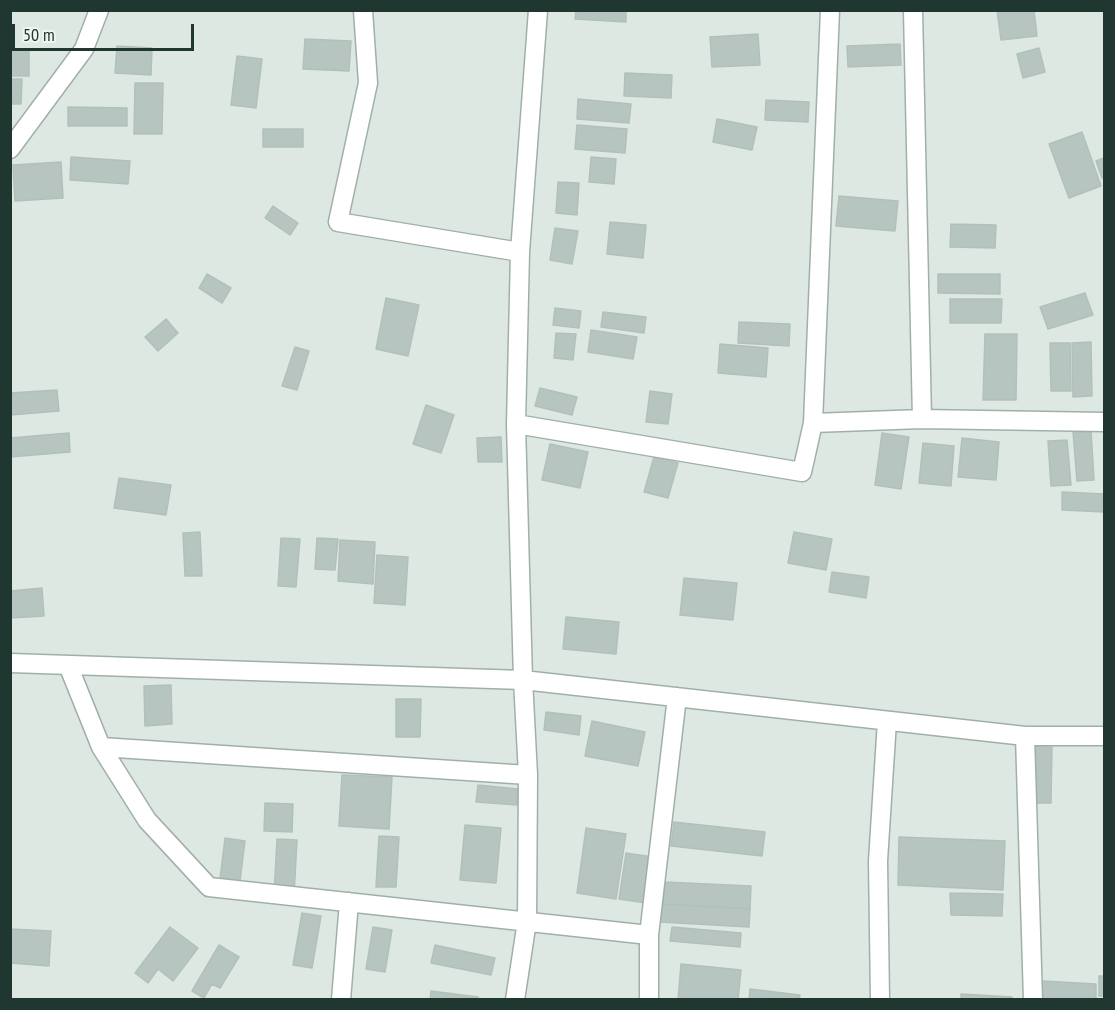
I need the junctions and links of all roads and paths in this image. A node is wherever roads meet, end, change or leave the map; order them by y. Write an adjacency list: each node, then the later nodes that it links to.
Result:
1 (99, 10): 6 (street)
2 (363, 10): 7 (street)
3 (538, 10): 7 (street)
4 (830, 10): 10 (street)
5 (913, 10): 8 (street)
6 (10, 149)
7 (520, 252): 11 (street)
8 (922, 419): 9 (street); 10 (street)
9 (1104, 422)
10 (813, 423): 11 (street)
11 (516, 424): 14 (street)
12 (10, 663): 13 (street)
13 (68, 665): 14 (street); 19 (street)
14 (523, 680): 15 (street); 20 (street)
15 (677, 697): 16 (street); 23 (street)
16 (887, 721): 17 (street); 27 (street)
17 (1025, 736): 18 (street); 28 (street)
18 (1104, 736)
19 (101, 747): 20 (street); 21 (street)
20 (528, 775): 22 (street)
21 (349, 902): 22 (street); 24 (street)
22 (527, 921): 23 (street); 25 (street)
23 (649, 935): 26 (street)
24 (341, 999)
25 (515, 999)
26 (649, 999)
27 (879, 999)
28 (1033, 999)

